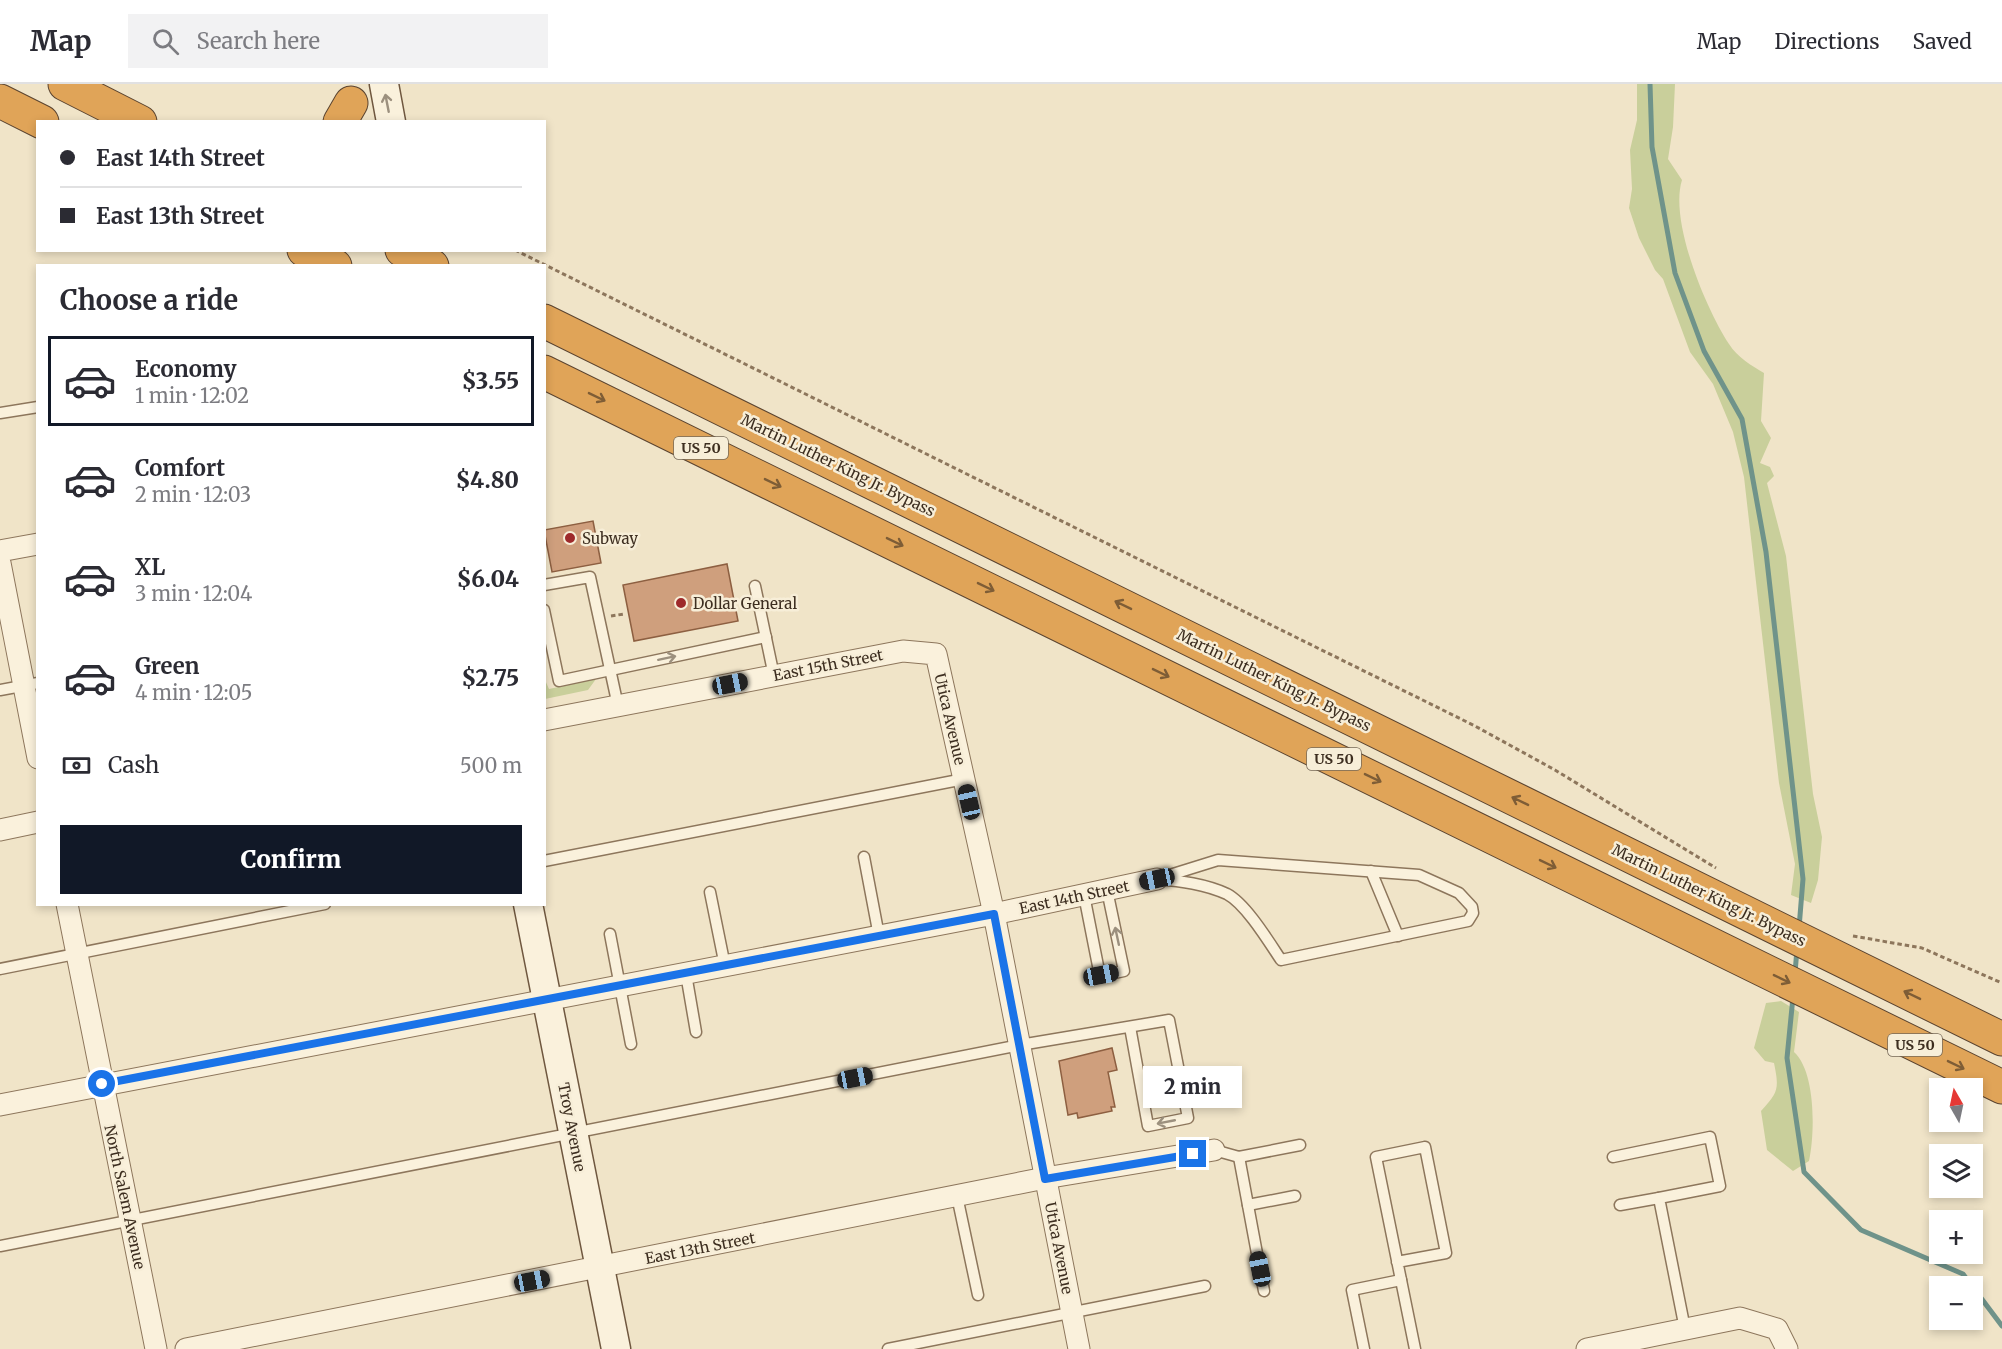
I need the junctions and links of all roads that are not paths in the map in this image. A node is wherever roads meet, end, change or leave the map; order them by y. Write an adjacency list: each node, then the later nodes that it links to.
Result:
1 (65, 84): 5 (highway)
2 (384, 84): 6 (street, one-way to 2)
3 (0, 101): 4 (highway)
4 (38, 120)
5 (136, 120)
6 (391, 120)
7 (308, 252): 9 (highway)
8 (406, 252): 10 (highway)
9 (331, 264)
10 (428, 264)
11 (546, 322): 55 (highway, Martin Luther King Jr. Bypass / US 50, one-way to 11)
12 (546, 373): 59 (highway, US 50, one-way to 59)
13 (36, 407): 14 (lane)
14 (0, 413)
15 (36, 544): 16 (street)
16 (0, 551)
17 (0, 563): 25 (street)
18 (546, 585): 23 (lane)
19 (755, 586): 21 (lane)
20 (546, 619): 23 (lane)
21 (766, 637): 23 (lane, one-way to 21); 24 (lane)
22 (936, 654): 24 (street, East 15th Street); 30 (street, Utica Avenue)
23 (610, 670): 27 (lane)
24 (774, 676): 27 (street, East 15th Street)
25 (31, 684): 26 (lane); 29 (street)
26 (0, 690)
27 (618, 706): 28 (street, East 15th Street)
28 (546, 720)
29 (36, 737)
30 (964, 779): 34 (lane); 43 (street, Utica Avenue)
31 (36, 822): 32 (street)
32 (0, 830)
33 (864, 857): 45 (lane)
34 (546, 861)
35 (1371, 872): 36 (lane); 46 (lane); 46 (lane)
36 (1157, 879): 37 (street, East 14th Street); 46 (lane)
37 (1107, 890): 39 (street, East 14th Street); 39 (lane, one-way to 37)
38 (710, 892): 48 (lane)
39 (1084, 894): 43 (street, East 14th Street)
40 (67, 906): 47 (street, North Salem Avenue)
41 (315, 906): 47 (lane)
42 (528, 906): 52 (street, Troy Avenue)
43 (994, 914): 45 (street, East 14th Street); 57 (street, Utica Avenue)
44 (610, 934): 51 (lane)
45 (879, 936): 48 (street, East 14th Street)
46 (1398, 936)
47 (76, 954): 49 (lane); 58 (street, North Salem Avenue)
48 (725, 966): 50 (street, East 14th Street)
49 (0, 969)
50 (686, 974): 51 (street, East 14th Street); 54 (lane)
51 (621, 986): 52 (street, East 14th Street); 56 (lane)
52 (547, 1001): 58 (street, East 14th Street); 61 (street, Troy Avenue)
53 (1130, 1027): 53 (lane, one-way to 53); 57 (lane)
54 (696, 1032)
55 (2002, 1039)
56 (631, 1044)
57 (1020, 1045): 61 (lane); 66 (street, Utica Avenue)
58 (102, 1084): 60 (street, East 14th Street); 72 (street, North Salem Avenue)
59 (2002, 1087)
60 (0, 1105)
61 (574, 1133): 72 (lane); 75 (street, Troy Avenue)
62 (1300, 1145): 64 (lane)
63 (1214, 1150): 64 (lane); 66 (street, East 13th Street)
64 (1239, 1156): 70 (lane)
65 (1612, 1157): 69 (lane)
66 (1045, 1179): 67 (street, East 13th Street); 80 (street, Utica Avenue)
67 (957, 1196): 75 (street, East 13th Street); 79 (lane)
68 (1295, 1196): 70 (lane)
69 (1659, 1198): 71 (lane); 81 (lane)
70 (1248, 1205): 78 (lane)
71 (1620, 1205)
72 (130, 1220): 73 (lane); 82 (street, North Salem Avenue)
73 (0, 1246)
74 (1397, 1262): 74 (lane); 76 (lane)
75 (601, 1268): 83 (street, East 13th Street); 84 (street, Troy Avenue)
76 (1401, 1280): 87 (lane); 88 (lane)
77 (1205, 1286): 80 (lane)
78 (1264, 1291)
79 (978, 1295)
80 (1072, 1313): 85 (lane); 86 (street, Utica Avenue)
81 (1685, 1329): 89 (street); 90 (street)
82 (156, 1349)
83 (186, 1349)
84 (616, 1349)
85 (888, 1349)
86 (1079, 1349)
87 (1364, 1349)
88 (1415, 1349)
89 (1587, 1349)
90 (1787, 1349)

